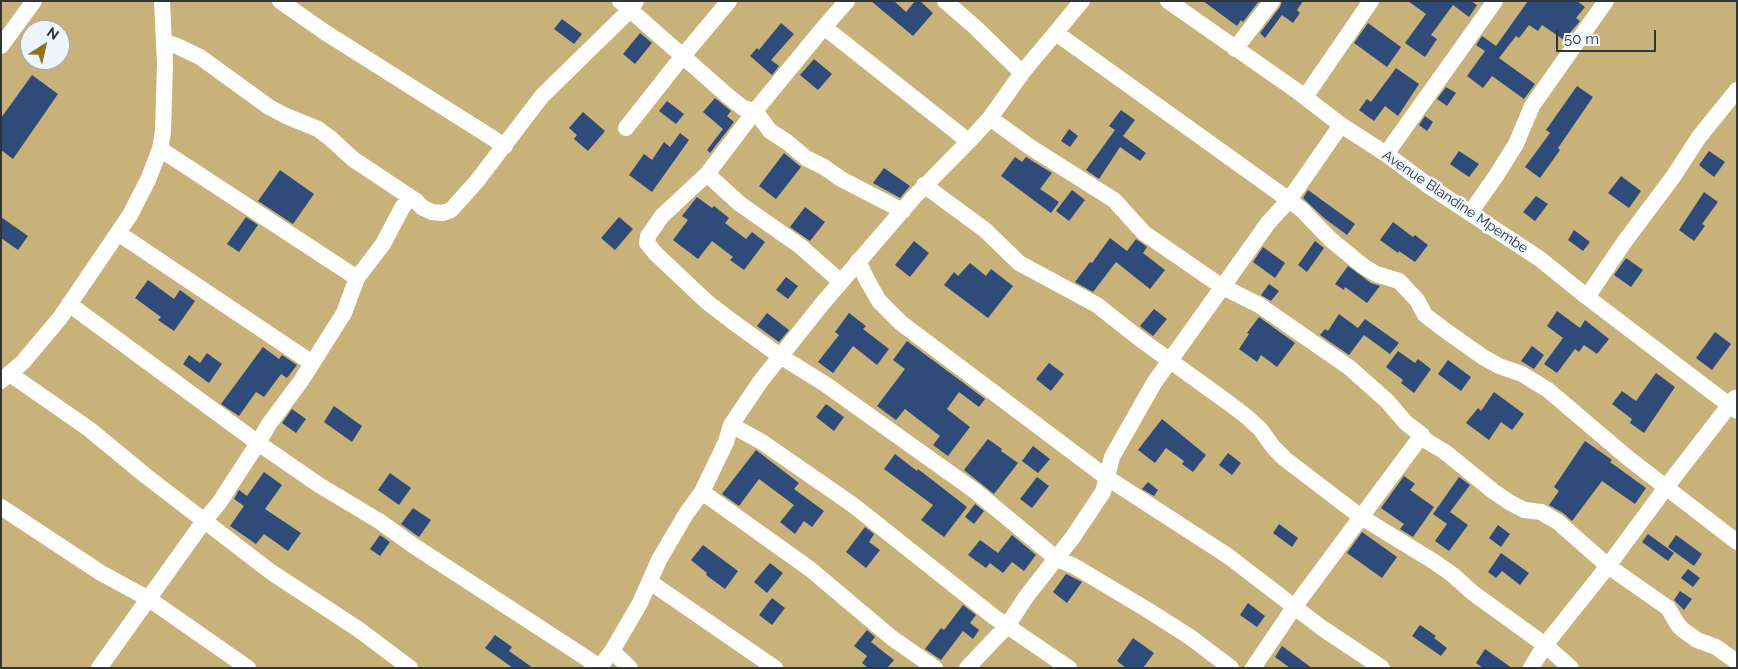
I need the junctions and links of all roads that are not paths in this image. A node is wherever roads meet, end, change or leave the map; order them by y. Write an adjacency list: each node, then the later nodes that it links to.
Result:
1 (34, 1): 17 (street)
2 (162, 1): 16 (street)
3 (280, 1): 28 (street)
4 (729, 1): 19 (street)
5 (847, 1): 14 (street)
6 (945, 1): 20 (street)
7 (1082, 1): 15 (street)
8 (1168, 1): 18 (street, Avenue Blandine Mpembe)
9 (1272, 1): 18 (street)
10 (1371, 1): 22 (street)
11 (1495, 1): 30 (street)
12 (1606, 1): 36 (street)
13 (629, 4): 19 (street); 28 (street)
14 (824, 27): 23 (street); 27 (street)
15 (1056, 33): 20 (street); 34 (street)
16 (164, 42): 29 (street); 33 (street)
17 (1, 46)
18 (1235, 49): 22 (street, Avenue Blandine Mpembe)
19 (682, 57): 23 (street); 26 (street)
20 (1022, 74): 24 (street)
21 (1737, 90): 42 (street)
22 (1306, 97): 25 (street, Avenue Blandine Mpembe)
23 (755, 111): 31 (street); 35 (street)
24 (990, 118): 27 (street); 41 (street)
25 (1341, 125): 30 (street, Avenue Blandine Mpembe); 34 (street)
26 (626, 128)
27 (970, 140): 32 (street)
28 (505, 146): 33 (street)
29 (160, 149): 37 (street); 39 (street)
30 (1386, 154): 36 (street, Avenue Blandine Mpembe)
31 (707, 174): 40 (street); 44 (street)
32 (924, 185): 35 (street); 45 (street)
33 (410, 197): 39 (street)
34 (1289, 200): 41 (street); 53 (street)
35 (903, 210): 38 (street)
36 (1470, 213): 42 (street, Avenue Blandine Mpembe)
37 (118, 233): 43 (street); 46 (street)
38 (858, 261): 40 (street); 52 (street)
39 (356, 278): 46 (street)
40 (841, 282): 44 (street)
41 (1221, 286): 45 (street); 50 (street)
42 (1588, 297): 48 (street, Avenue Blandine Mpembe)
43 (70, 304): 47 (street); 51 (street)
44 (780, 356): 49 (street); 59 (street)
45 (1169, 360): 52 (street); 56 (street)
46 (312, 363): 51 (street)
47 (6, 377): 57 (street)
48 (1734, 404): 53 (street)
49 (731, 426): 54 (street); 64 (street)
50 (1422, 435): 56 (street); 60 (street)
51 (258, 443): 57 (street); 68 (street)
52 (1106, 478): 59 (street); 63 (street)
53 (1666, 486): 58 (street); 60 (street)
54 (702, 492): 61 (street); 74 (street)
55 (1, 507): 62 (street)
56 (1361, 517): 63 (street); 65 (street)
57 (204, 520): 62 (street); 71 (street)
58 (1737, 542)
59 (1057, 559): 64 (street); 77 (street)
60 (1608, 566): 65 (street); 67 (street)
61 (650, 582): 66 (street); 73 (street)
62 (149, 598): 69 (street); 70 (street)
63 (1295, 606): 78 (street); 79 (street)
64 (1006, 626): 75 (street); 76 (street)
65 (1546, 645): 80 (street); 81 (street)
66 (612, 652): 68 (street); 72 (street)
67 (1737, 662)
68 (600, 667)
69 (99, 668)
70 (248, 668)
71 (410, 668)
72 (630, 668)
73 (775, 668)
74 (935, 668)
75 (968, 668)
76 (1068, 668)
77 (1231, 668)
78 (1253, 668)
79 (1382, 668)
80 (1531, 668)
81 (1571, 668)

